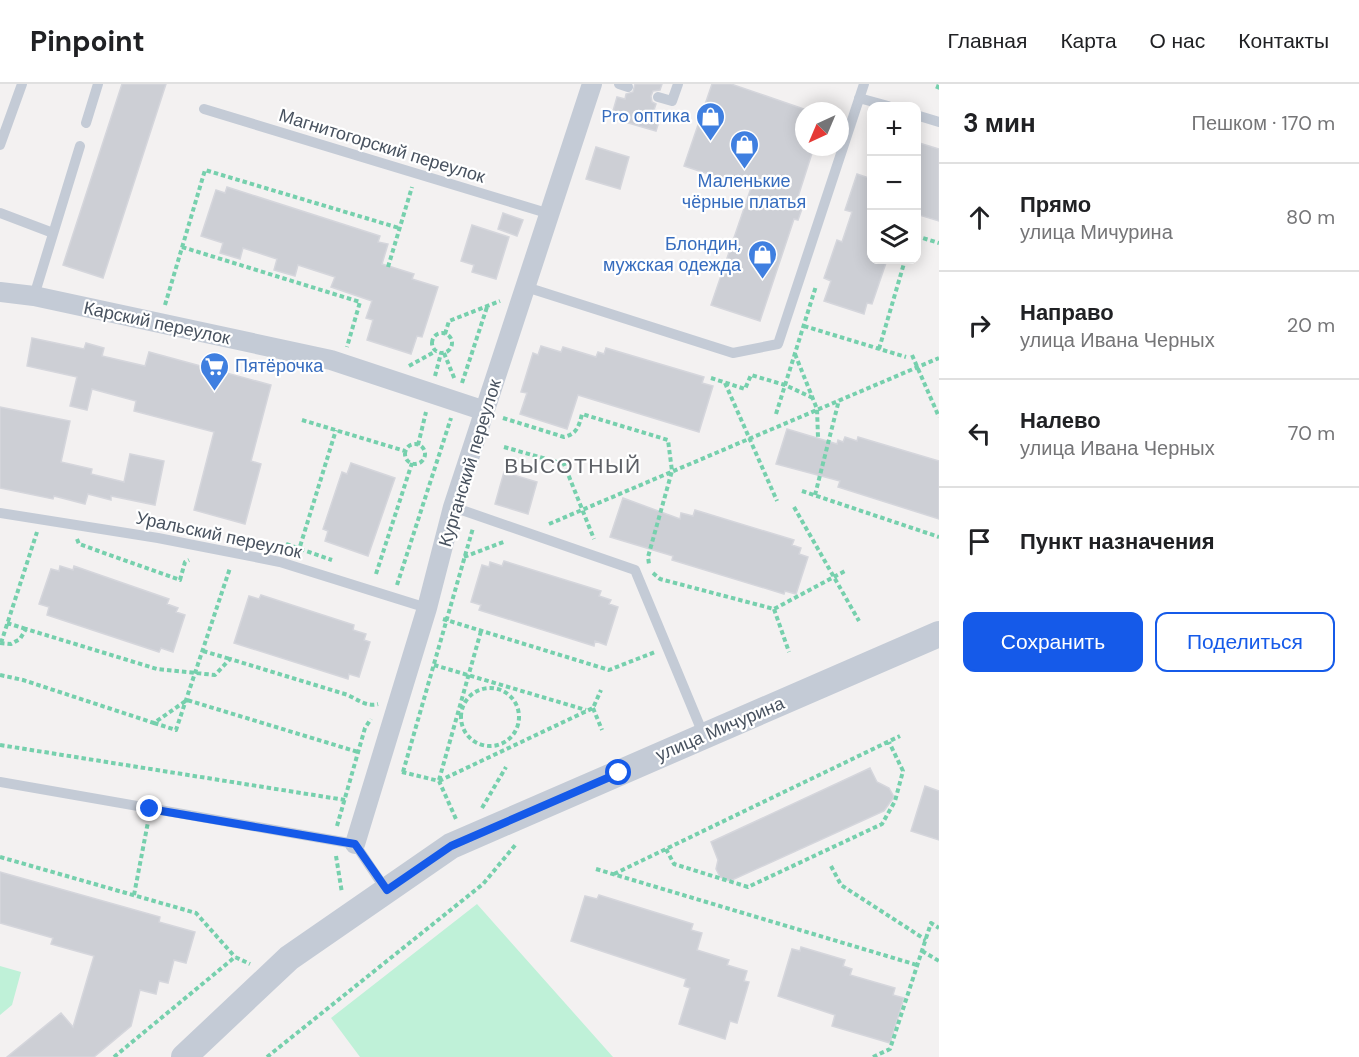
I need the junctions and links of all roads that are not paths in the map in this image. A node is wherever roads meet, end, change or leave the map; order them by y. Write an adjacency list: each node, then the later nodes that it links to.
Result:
1 (22, 84): 13 (lane)
2 (98, 84): 12 (lane)
3 (592, 84): 16 (street, Курганский переулок)
4 (678, 84): 6 (lane)
5 (864, 84): 7 (lane)
6 (658, 97)
7 (859, 98): 8 (lane); 18 (lane)
8 (874, 102)
9 (204, 109): 16 (lane, Магнитогорский переулок)
10 (921, 117): 11 (lane)
11 (939, 122)
12 (86, 123)
13 (0, 145)
14 (80, 146): 17 (lane)
15 (0, 213): 17 (lane)
16 (550, 214): 18 (street, Курганский переулок)
17 (53, 233): 20 (lane)
18 (526, 290): 21 (street, Курганский переулок)
19 (0, 292): 20 (street, Карский переулок)
20 (34, 296): 21 (street, Карский переулок)
21 (491, 414): 22 (street, Курганский переулок)
22 (453, 507): 24 (street, Курганский переулок); 26 (lane)
23 (0, 513): 24 (lane, Уральский переулок)
24 (426, 612): 28 (street, Курганский переулок)
25 (939, 634): 26 (street, улица Мичурина)
26 (704, 736): 29 (street, улица Мичурина)
27 (0, 782): 28 (lane)
28 (355, 844): 29 (lane)
29 (387, 890): 30 (street, улица Мичурина)
30 (184, 1057)

